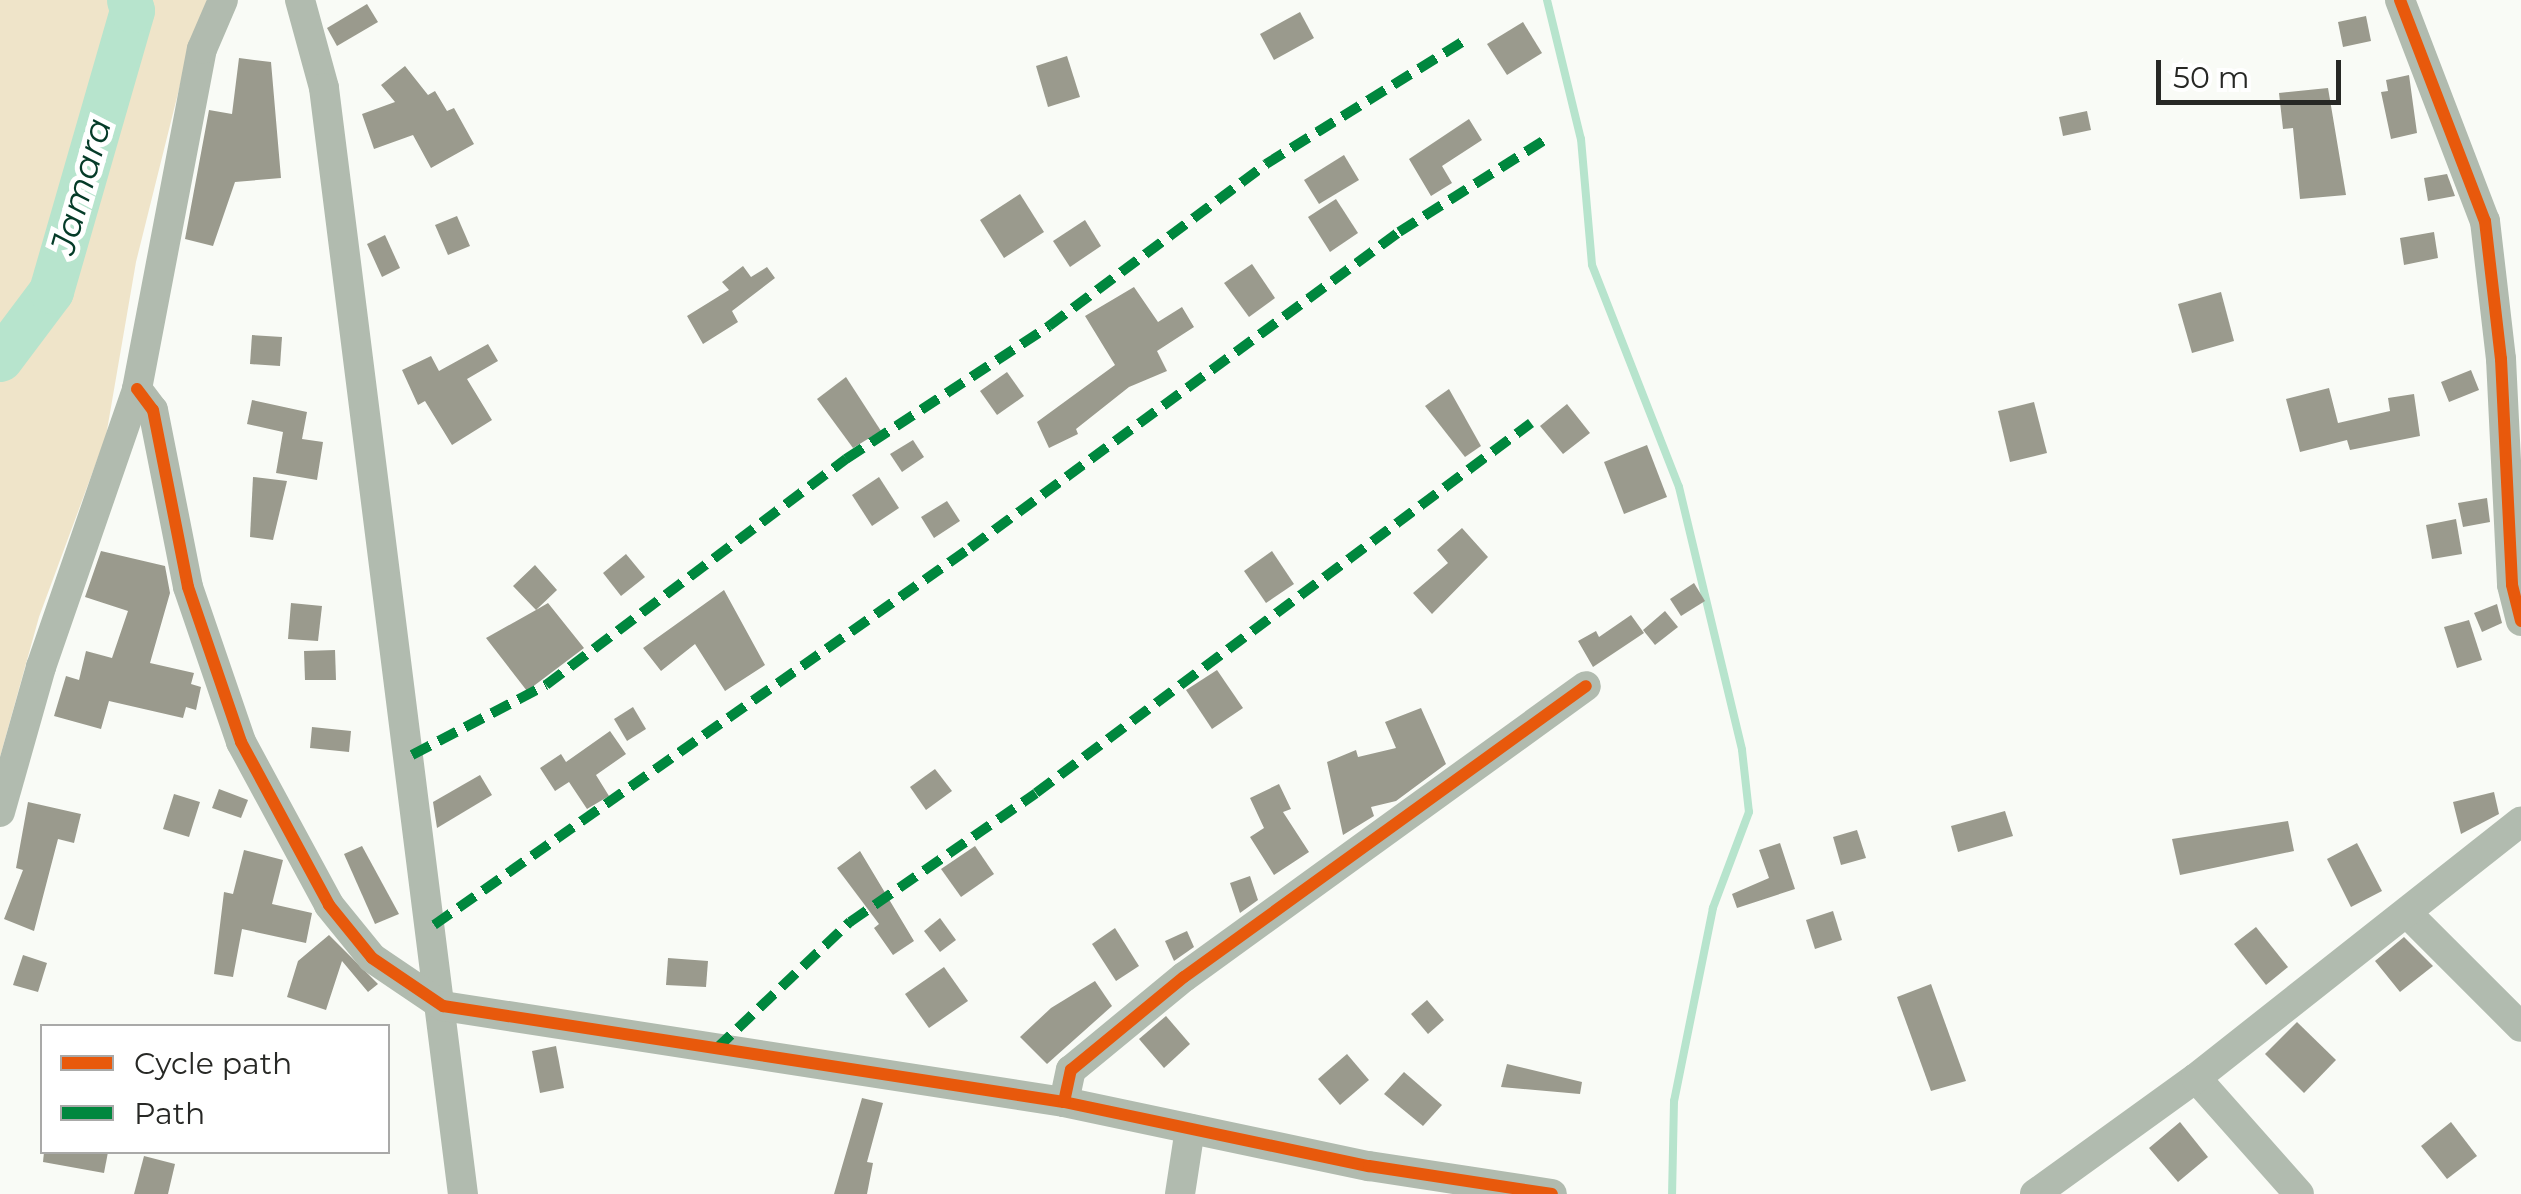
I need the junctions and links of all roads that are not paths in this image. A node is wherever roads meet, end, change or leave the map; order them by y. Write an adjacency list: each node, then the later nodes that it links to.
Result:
1 (223, 0): 4 (street)
2 (300, 0): 10 (street)
3 (2400, 0): 5 (street)
4 (137, 389): 7 (street); 10 (street)
5 (2521, 621)
6 (1586, 686): 13 (street)
7 (0, 812)
8 (2521, 821): 9 (street)
9 (2407, 913): 11 (street); 12 (street)
10 (443, 1006): 13 (street); 15 (street)
11 (2521, 1027)
12 (2196, 1078): 18 (street); 19 (street)
13 (1064, 1102): 14 (street)
14 (1190, 1129): 16 (street); 17 (street)
15 (463, 1194)
16 (1180, 1194)
17 (1552, 1194)
18 (2035, 1194)
19 (2299, 1194)

